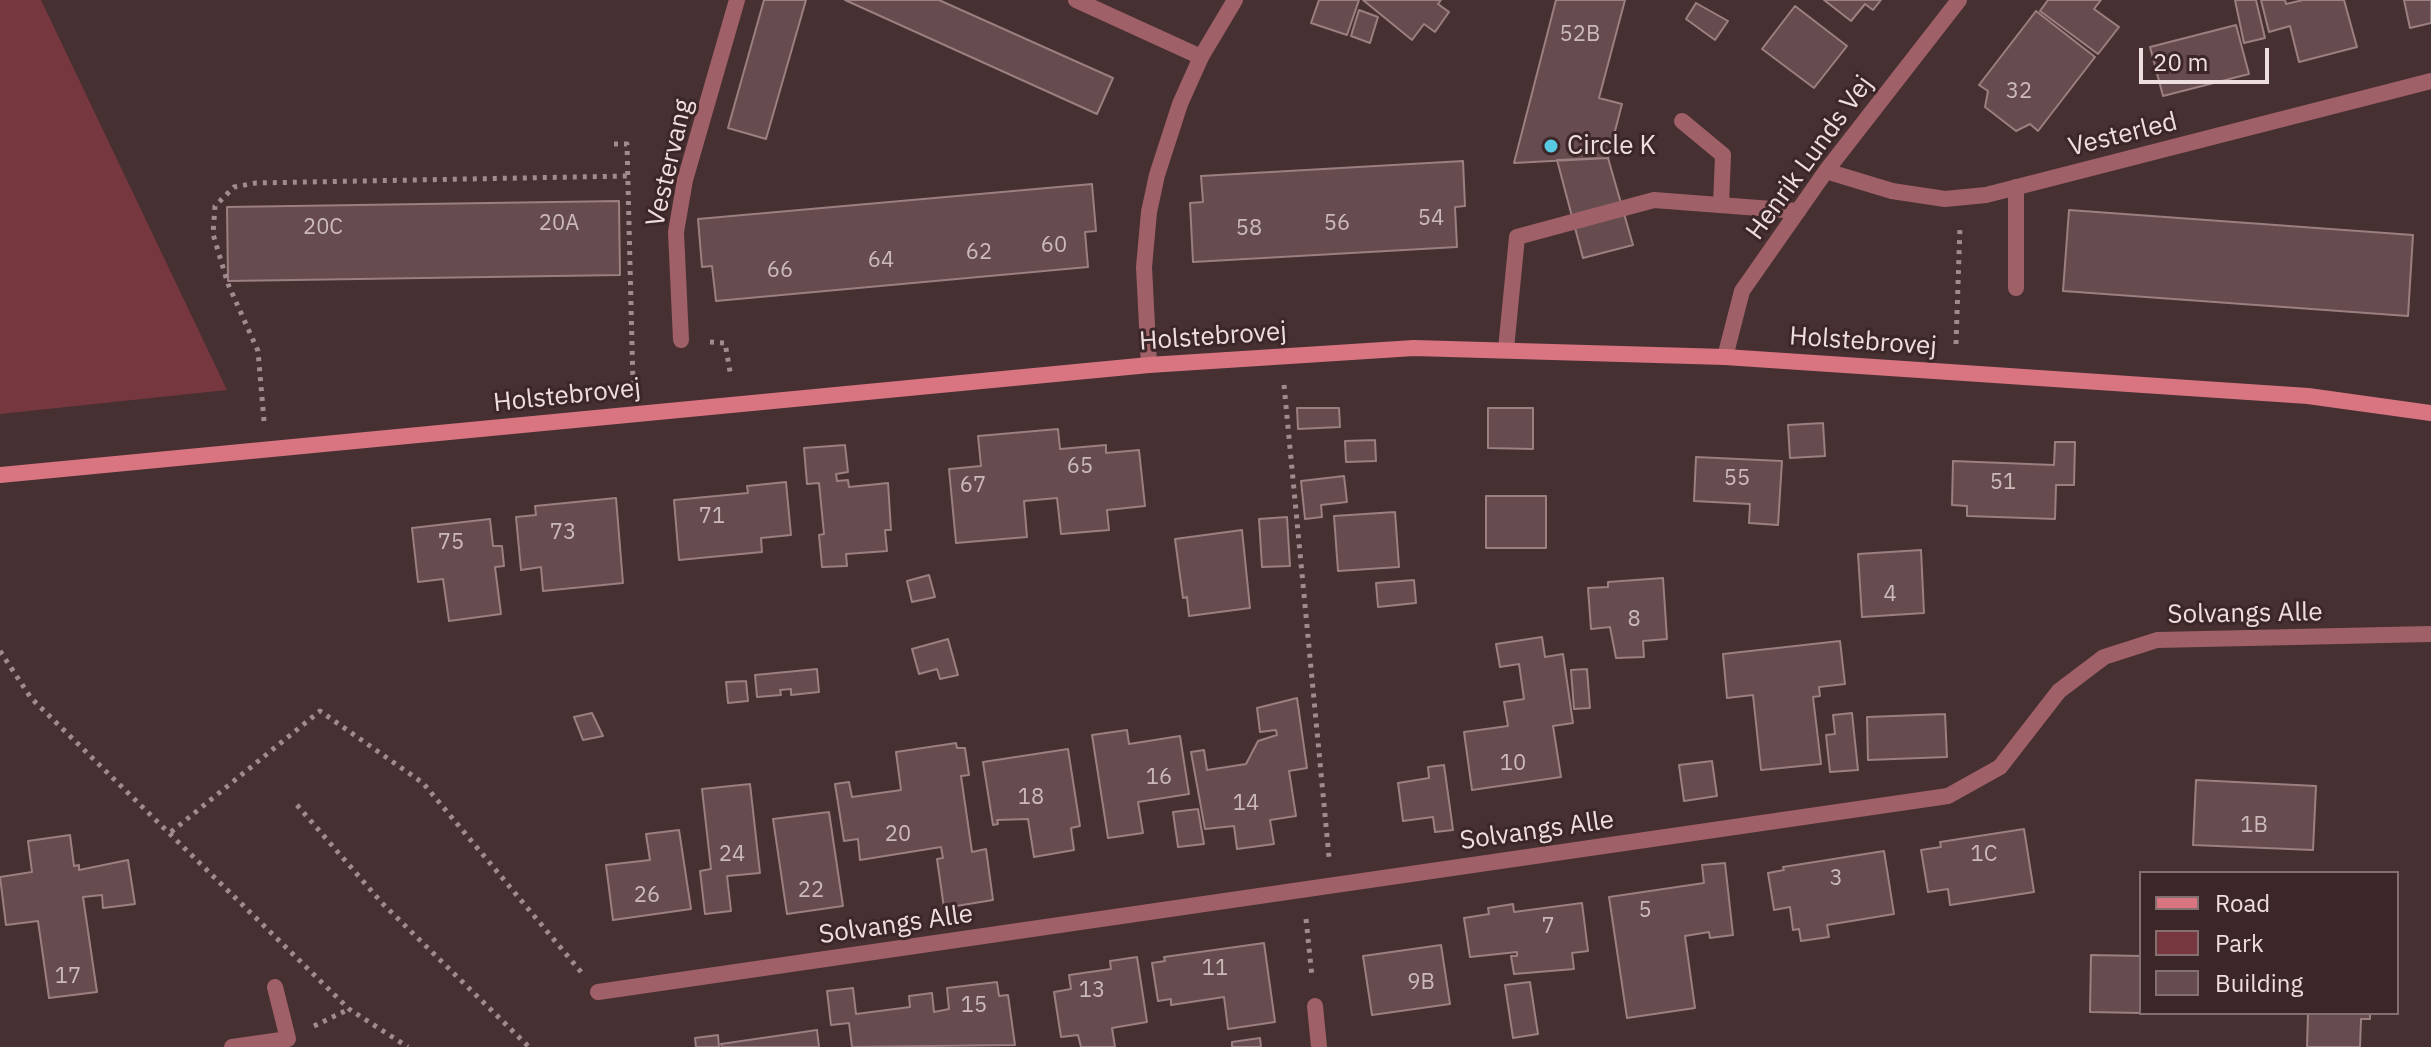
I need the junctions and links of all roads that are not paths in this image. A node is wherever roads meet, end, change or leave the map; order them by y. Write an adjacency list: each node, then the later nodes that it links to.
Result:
1 (737, 0): 13 (street, Vestervang)
2 (1076, 0): 5 (street)
3 (1235, 0): 5 (street)
4 (1959, 0): 8 (street, Henrik Lunds Vej)
5 (1201, 57): 16 (street)
6 (2431, 81): 9 (street, Vesterled)
7 (1682, 121): 10 (street)
8 (1826, 171): 9 (street, Vesterled); 11 (street, Henrik Lunds Vej)
9 (2016, 187): 12 (street)
10 (1721, 205): 11 (street); 14 (street)
11 (1798, 211): 15 (street, Henrik Lunds Vej)
12 (2016, 288)
13 (681, 340)
14 (1506, 349): 15 (street, Holstebrovej); 16 (street, Holstebrovej)
15 (1725, 357): 17 (street, Holstebrovej)
16 (1149, 365): 18 (street, Holstebrovej)
17 (2431, 413)
18 (0, 475)
19 (2431, 634): 21 (street, Solvangs Alle)
20 (275, 987): 23 (street)
21 (598, 992)
22 (1315, 1006): 24 (street)
23 (232, 1047)
24 (1319, 1047)

